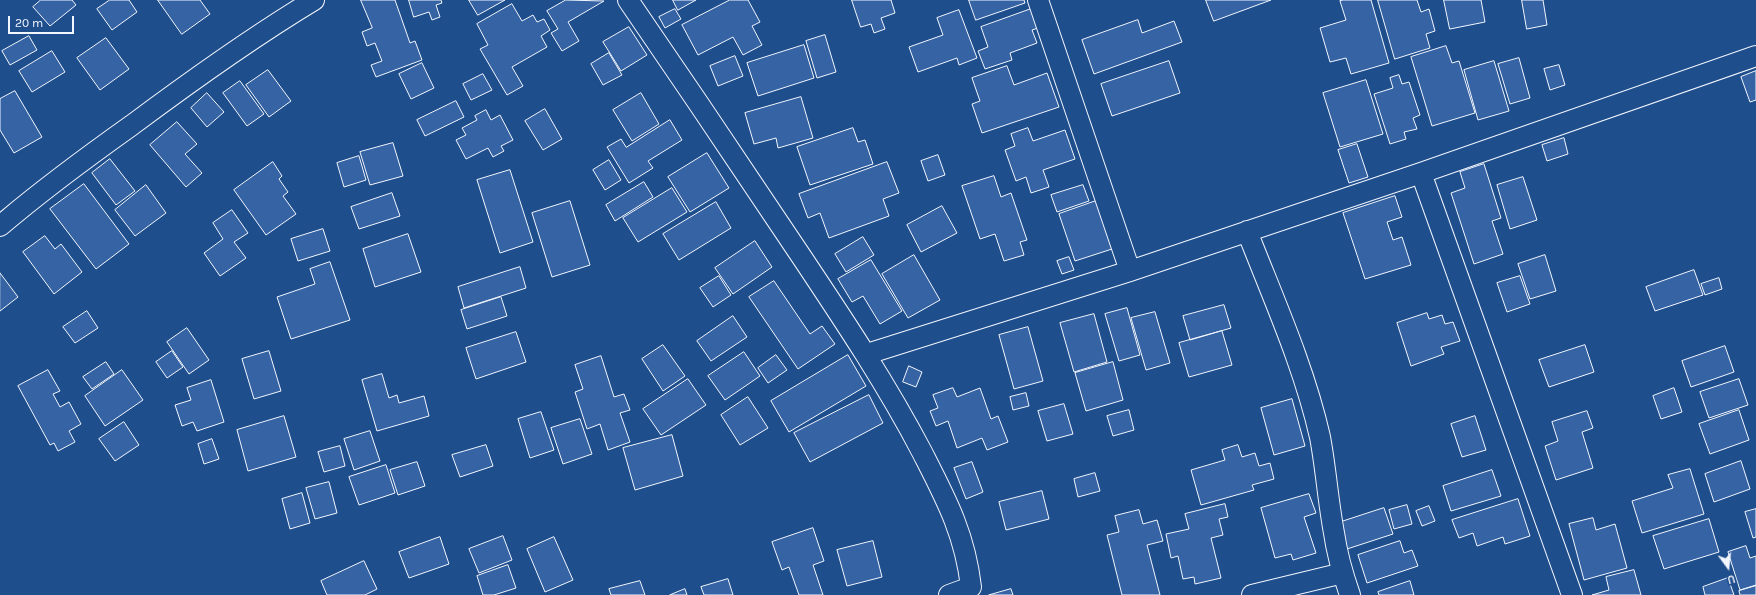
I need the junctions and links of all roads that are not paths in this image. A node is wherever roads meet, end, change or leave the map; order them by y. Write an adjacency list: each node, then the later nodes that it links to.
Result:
1 (314, 0): 6 (street)
2 (628, 0): 9 (street)
3 (1038, 0): 8 (street)
4 (1756, 56): 5 (street)
5 (1421, 173): 7 (street); 15 (street)
6 (0, 226)
7 (1247, 231): 8 (street); 10 (street)
8 (1130, 271): 9 (street)
9 (867, 354): 11 (street)
10 (1343, 573): 13 (street); 14 (street)
11 (971, 591): 12 (street)
12 (949, 595)
13 (1252, 595)
14 (1350, 595)
15 (1572, 595)

